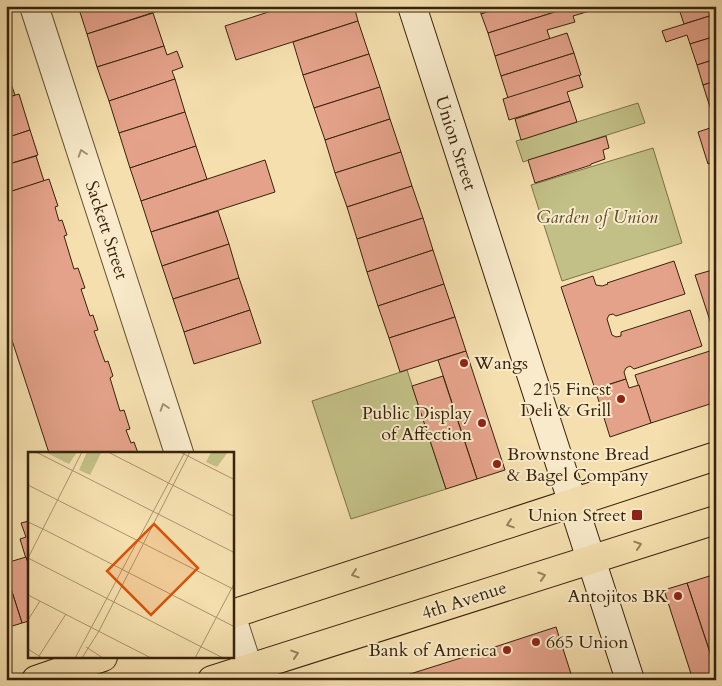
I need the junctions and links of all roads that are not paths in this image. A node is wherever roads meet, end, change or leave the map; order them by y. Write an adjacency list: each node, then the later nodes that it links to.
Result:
1 (34, 6): 3 (main road, Sackett Street, one-way to 1)
2 (412, 6): 5 (main road, Union Street)
3 (178, 452)
4 (716, 456): 5 (main road)
5 (573, 503): 7 (main road, Union Street); 8 (main road, one-way to 8)
6 (716, 520): 7 (main road, 4th Avenue, one-way to 6)
7 (591, 560): 11 (main road, 4th Avenue, one-way to 7); 14 (main road, Union Street)
8 (234, 613)
9 (234, 624): 11 (main road)
10 (99, 658): 12 (main road)
11 (250, 674): 13 (main road, 4th Avenue)
12 (36, 680)
13 (212, 680)
14 (630, 680)

